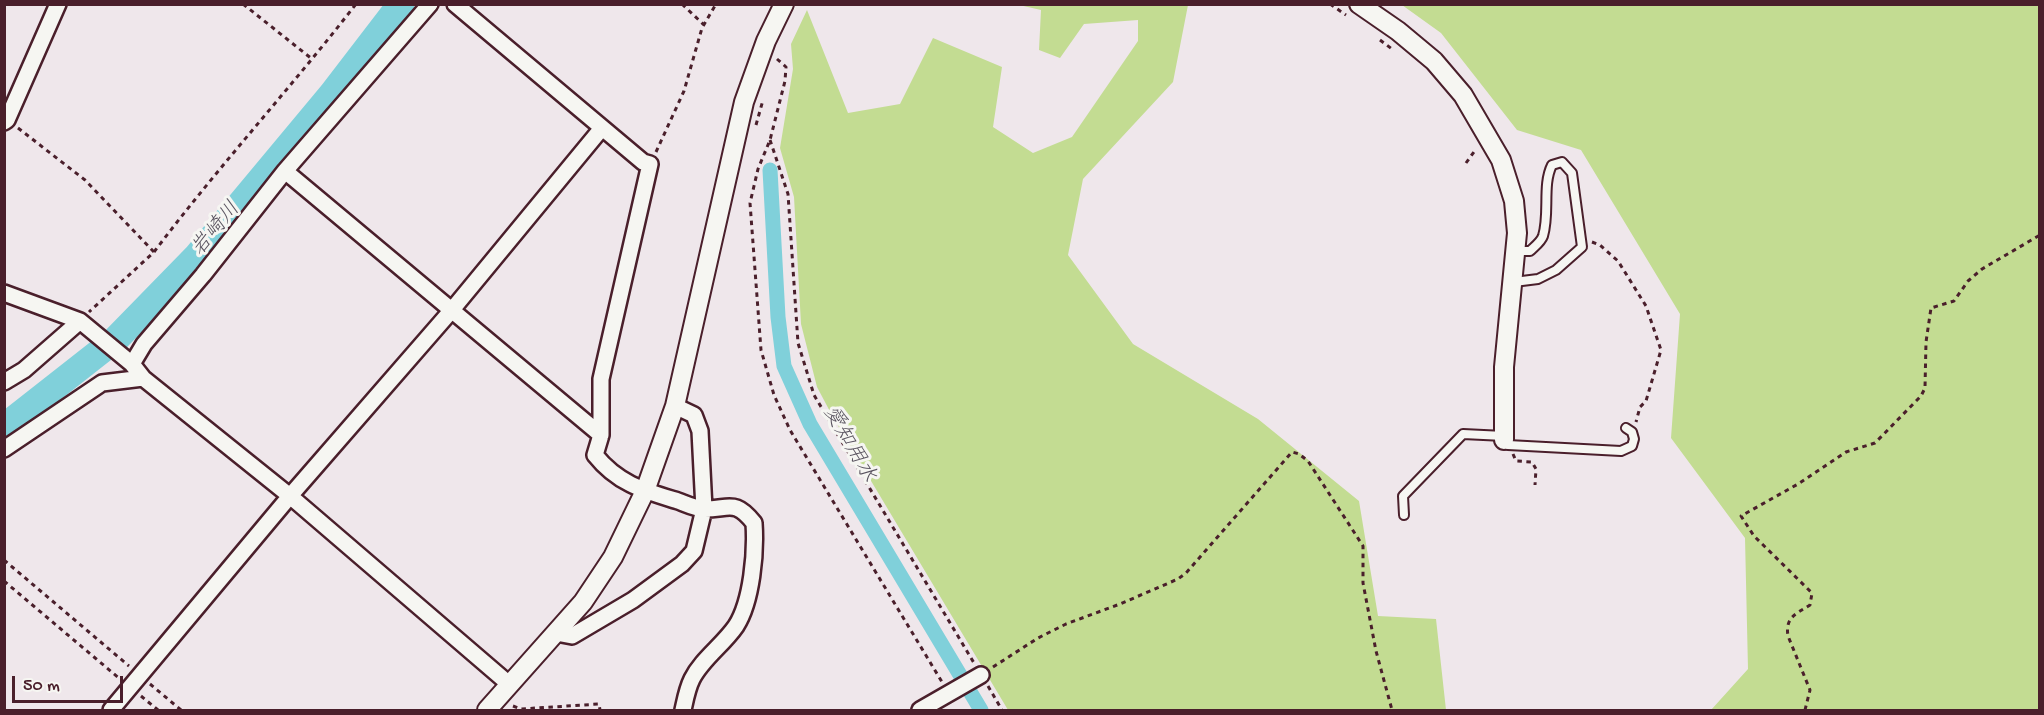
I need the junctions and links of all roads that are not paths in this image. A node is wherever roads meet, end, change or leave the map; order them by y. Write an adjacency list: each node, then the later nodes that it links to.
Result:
1 (58, 4): 6 (street)
2 (430, 4): 8 (street)
3 (455, 4): 7 (street)
4 (784, 4): 17 (street)
5 (1353, 10): 9 (street)
6 (6, 121)
7 (602, 128): 12 (street); 19 (street)
8 (285, 171): 12 (street); 14 (street)
9 (1515, 251): 10 (street); 10 (lane)
10 (1512, 282): 20 (street)
11 (4, 292): 13 (street)
12 (451, 311): 19 (street); 23 (street)
13 (80, 321): 14 (street); 16 (street)
14 (130, 362): 15 (street)
15 (143, 378): 21 (street); 23 (street)
16 (4, 382)
17 (675, 406): 22 (street); 24 (street)
18 (1626, 428): 20 (lane)
19 (601, 435): 22 (street)
20 (1504, 438): 25 (lane)
21 (4, 449)
22 (645, 491): 24 (street); 26 (street)
23 (290, 496): 28 (street); 30 (street)
24 (704, 509): 26 (street); 31 (street)
25 (1404, 514)
26 (556, 633): 28 (street)
27 (981, 675): 32 (street)
28 (509, 684): 29 (street)
29 (491, 705)
30 (111, 711)
31 (683, 711)
32 (920, 711)

